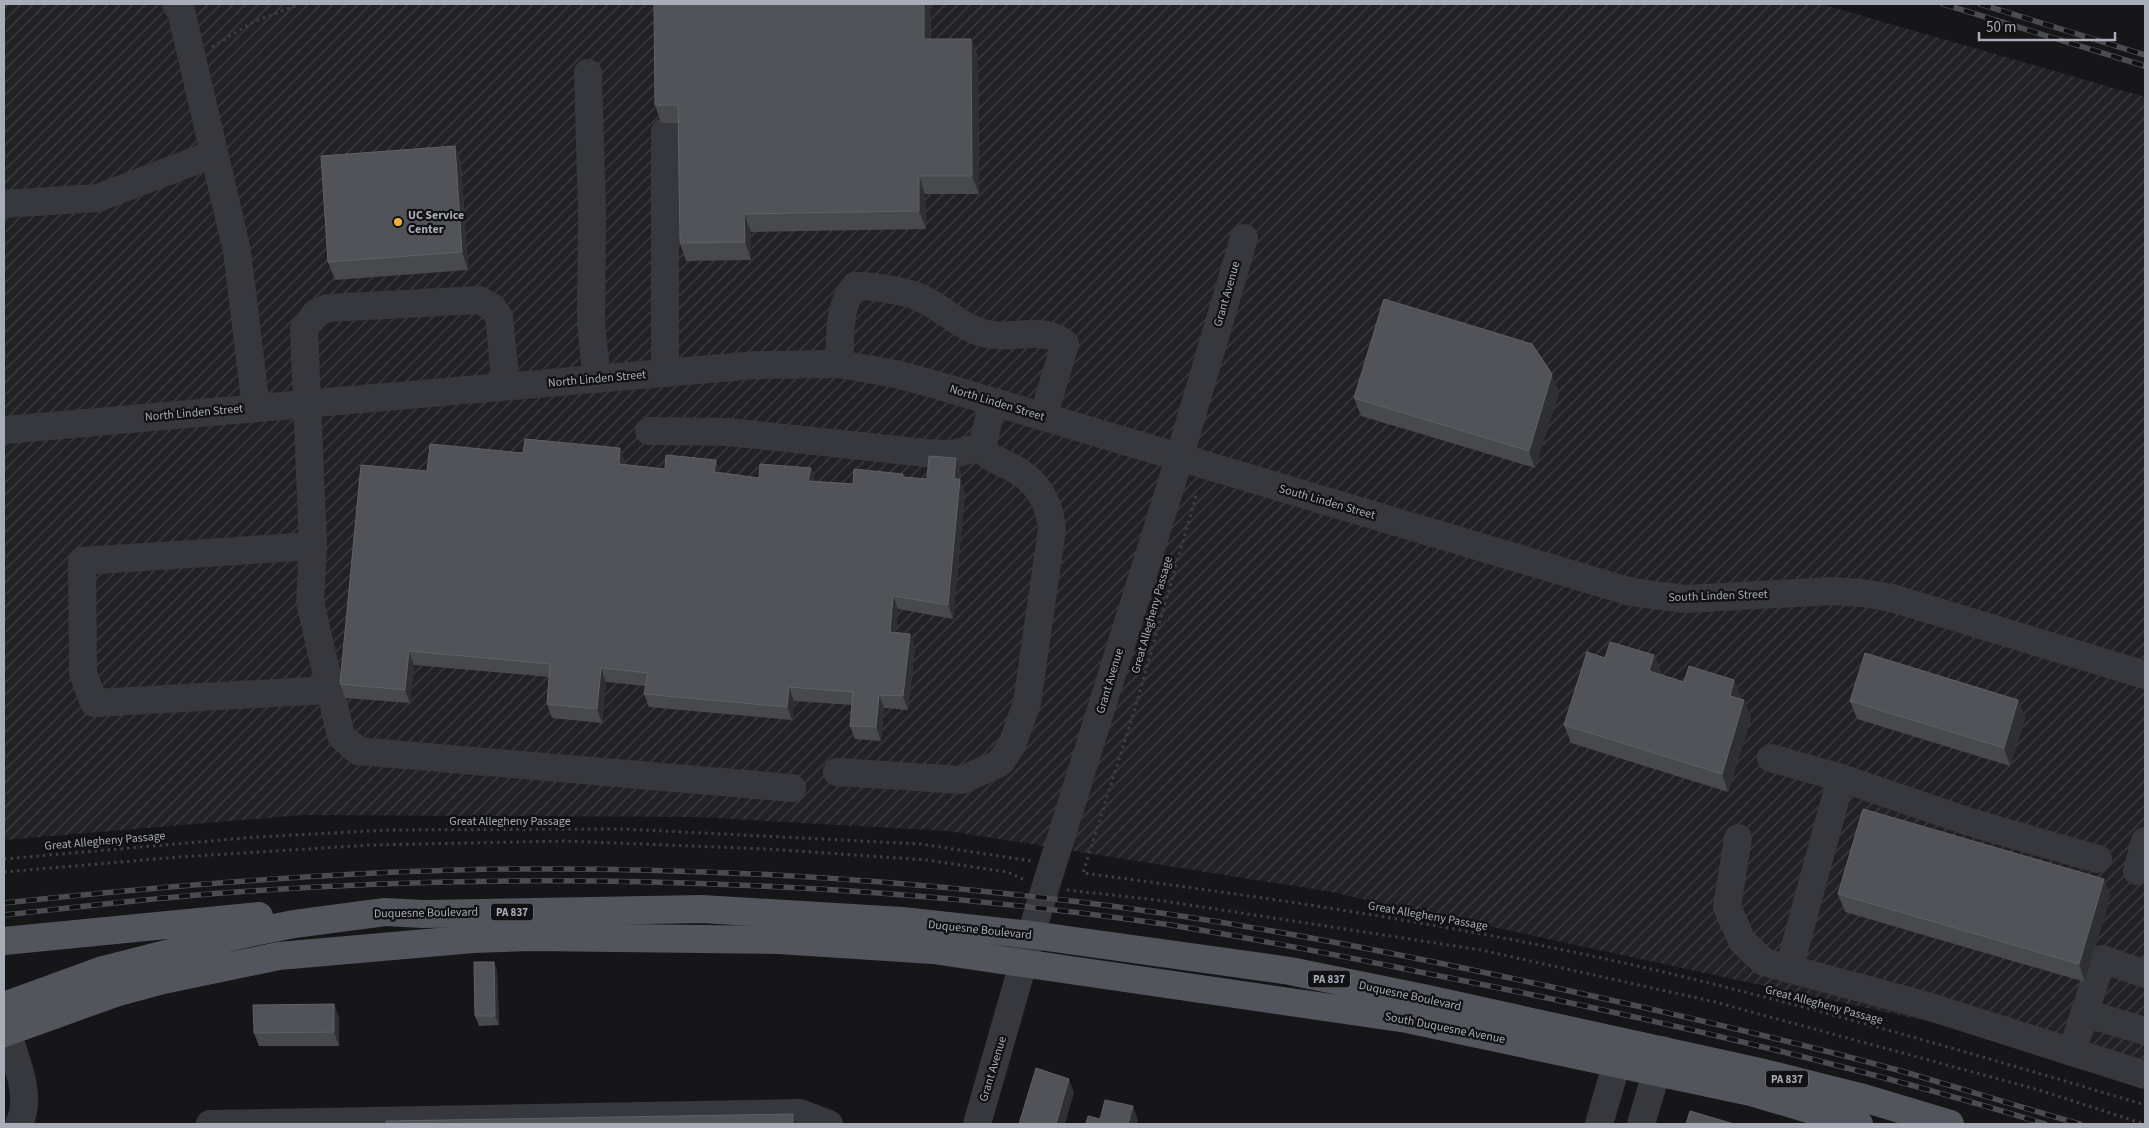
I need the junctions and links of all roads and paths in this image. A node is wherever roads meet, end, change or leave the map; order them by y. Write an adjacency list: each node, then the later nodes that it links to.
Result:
1 (176, 4): 3 (street)
2 (300, 4): 3 (path)
3 (193, 64): 6 (street)
4 (588, 73): 11 (street)
5 (664, 132): 10 (street)
6 (213, 154): 7 (street); 15 (street)
7 (4, 204)
8 (1244, 238): 20 (street, Grant Avenue)
9 (839, 364): 10 (street, North Linden Street); 13 (street, North Linden Street); 16 (street)
10 (665, 373): 11 (street, North Linden Street)
11 (596, 379): 12 (street, North Linden Street)
12 (506, 386): 14 (street, North Linden Street); 14 (street)
13 (993, 402): 16 (street, North Linden Street); 19 (street)
14 (308, 403): 15 (street, North Linden Street); 22 (street)
15 (256, 408): 17 (street, North Linden Street)
16 (1043, 417): 20 (street, North Linden Street)
17 (4, 430)
18 (649, 431): 19 (street)
19 (982, 447): 26 (street)
20 (1179, 459): 23 (street, South Linden Street); 36 (street, Grant Avenue)
21 (1196, 496): 51 (path, Great Allegheny Passage)
22 (313, 546): 24 (street); 24 (street)
23 (2145, 675)
24 (330, 690): 28 (street)
25 (1771, 758): 27 (street)
26 (837, 772)
27 (1841, 778): 33 (street); 42 (street)
28 (792, 788)
29 (1738, 838): 42 (street)
30 (2145, 841): 34 (street)
31 (1017, 857): 32 (path, Great Allegheny Passage)
32 (4, 859)
33 (2098, 859)
34 (2137, 871)
35 (4, 872): 36 (path)
36 (1046, 888): 38 (street, Grant Avenue); 61 (path)
37 (385, 912): 38 (main road, Duquesne Boulevard / PA 837); 39 (main road); 40 (main road); 45 (main road, Duquesne Boulevard / PA 837)
38 (1032, 935): 41 (street, Grant Avenue); 47 (main road, Duquesne Boulevard / PA 837)
39 (4, 941)
40 (415, 944): 41 (main road, Duquesne Boulevard / PA 837); 45 (main road, Duquesne Boulevard / PA 837)
41 (1025, 962): 47 (main road, South Duquesne Avenue / PA 837); 57 (street, Grant Avenue)
42 (1789, 969): 48 (street)
43 (2145, 974): 44 (street)
44 (2084, 1013): 46 (street); 48 (street)
45 (5, 1023): 54 (street)
46 (2145, 1031)
47 (1620, 1051): 49 (main road, South Duquesne Avenue / PA 837); 58 (street)
48 (2072, 1052): 50 (street)
49 (1660, 1060): 53 (main road, South Duquesne Avenue / PA 837); 59 (street); 60 (main road, PA 837)
50 (2145, 1075)
51 (2145, 1105)
52 (816, 1122): 56 (street)
53 (1846, 1122)
54 (19, 1124)
55 (210, 1124): 56 (street)
56 (238, 1124)
57 (977, 1124)
58 (1599, 1124)
59 (1641, 1124)
60 (1950, 1124)
61 (2144, 1124)

